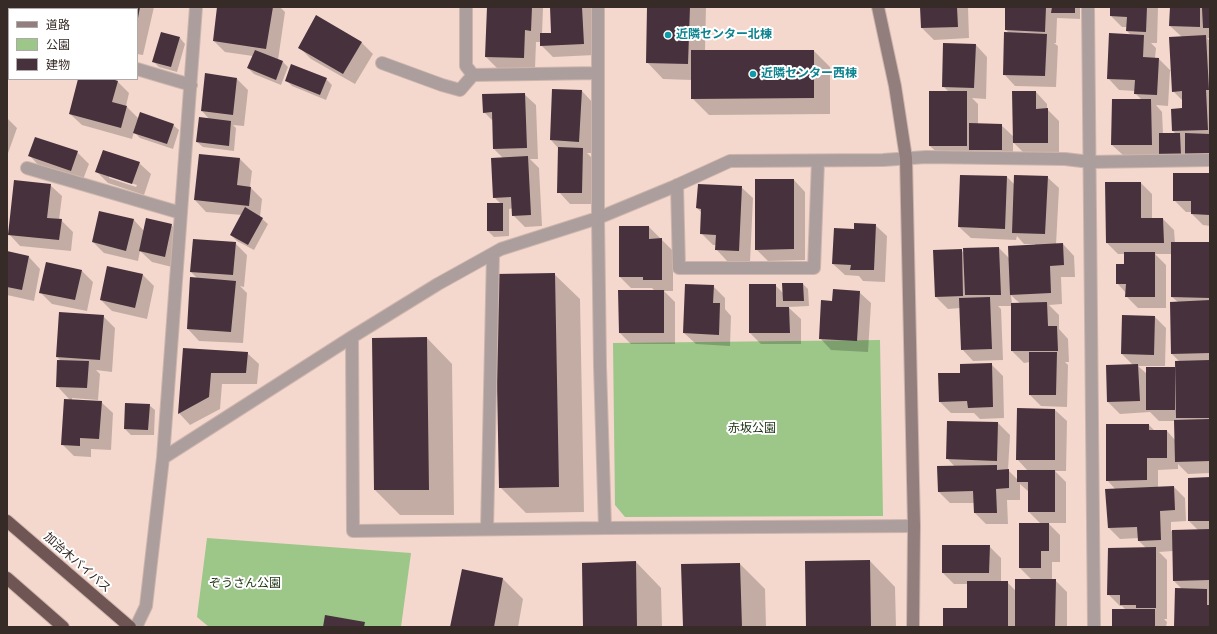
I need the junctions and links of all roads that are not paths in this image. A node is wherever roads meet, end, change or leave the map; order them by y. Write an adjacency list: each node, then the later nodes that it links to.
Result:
1 (196, 7): 10 (street)
2 (466, 7): 9 (street)
3 (598, 7): 8 (street)
4 (878, 7): 11 (street)
5 (1088, 7): 14 (street)
6 (382, 62): 9 (street)
7 (138, 70): 10 (street)
8 (598, 73): 9 (street); 18 (street)
9 (473, 75)
10 (191, 85): 17 (street)
11 (906, 158): 13 (street); 14 (street); 23 (street)
12 (1210, 160): 14 (street)
13 (818, 161): 16 (street); 16 (street)
14 (1090, 162): 31 (street)
15 (27, 168): 17 (street)
16 (677, 185): 18 (street)
17 (181, 213): 21 (street)
18 (598, 218): 19 (street); 24 (street)
19 (493, 254): 20 (street); 25 (street)
20 (352, 337): 21 (street); 25 (street)
21 (163, 458): 29 (street)
22 (7, 521): 28 (highway, 加治木バイパス)
23 (914, 526): 24 (street); 30 (street)
24 (605, 528): 25 (street)
25 (487, 529)
26 (7, 578): 27 (highway)
27 (63, 627)
28 (130, 627)
29 (136, 627)
30 (913, 627)
31 (1094, 627)

